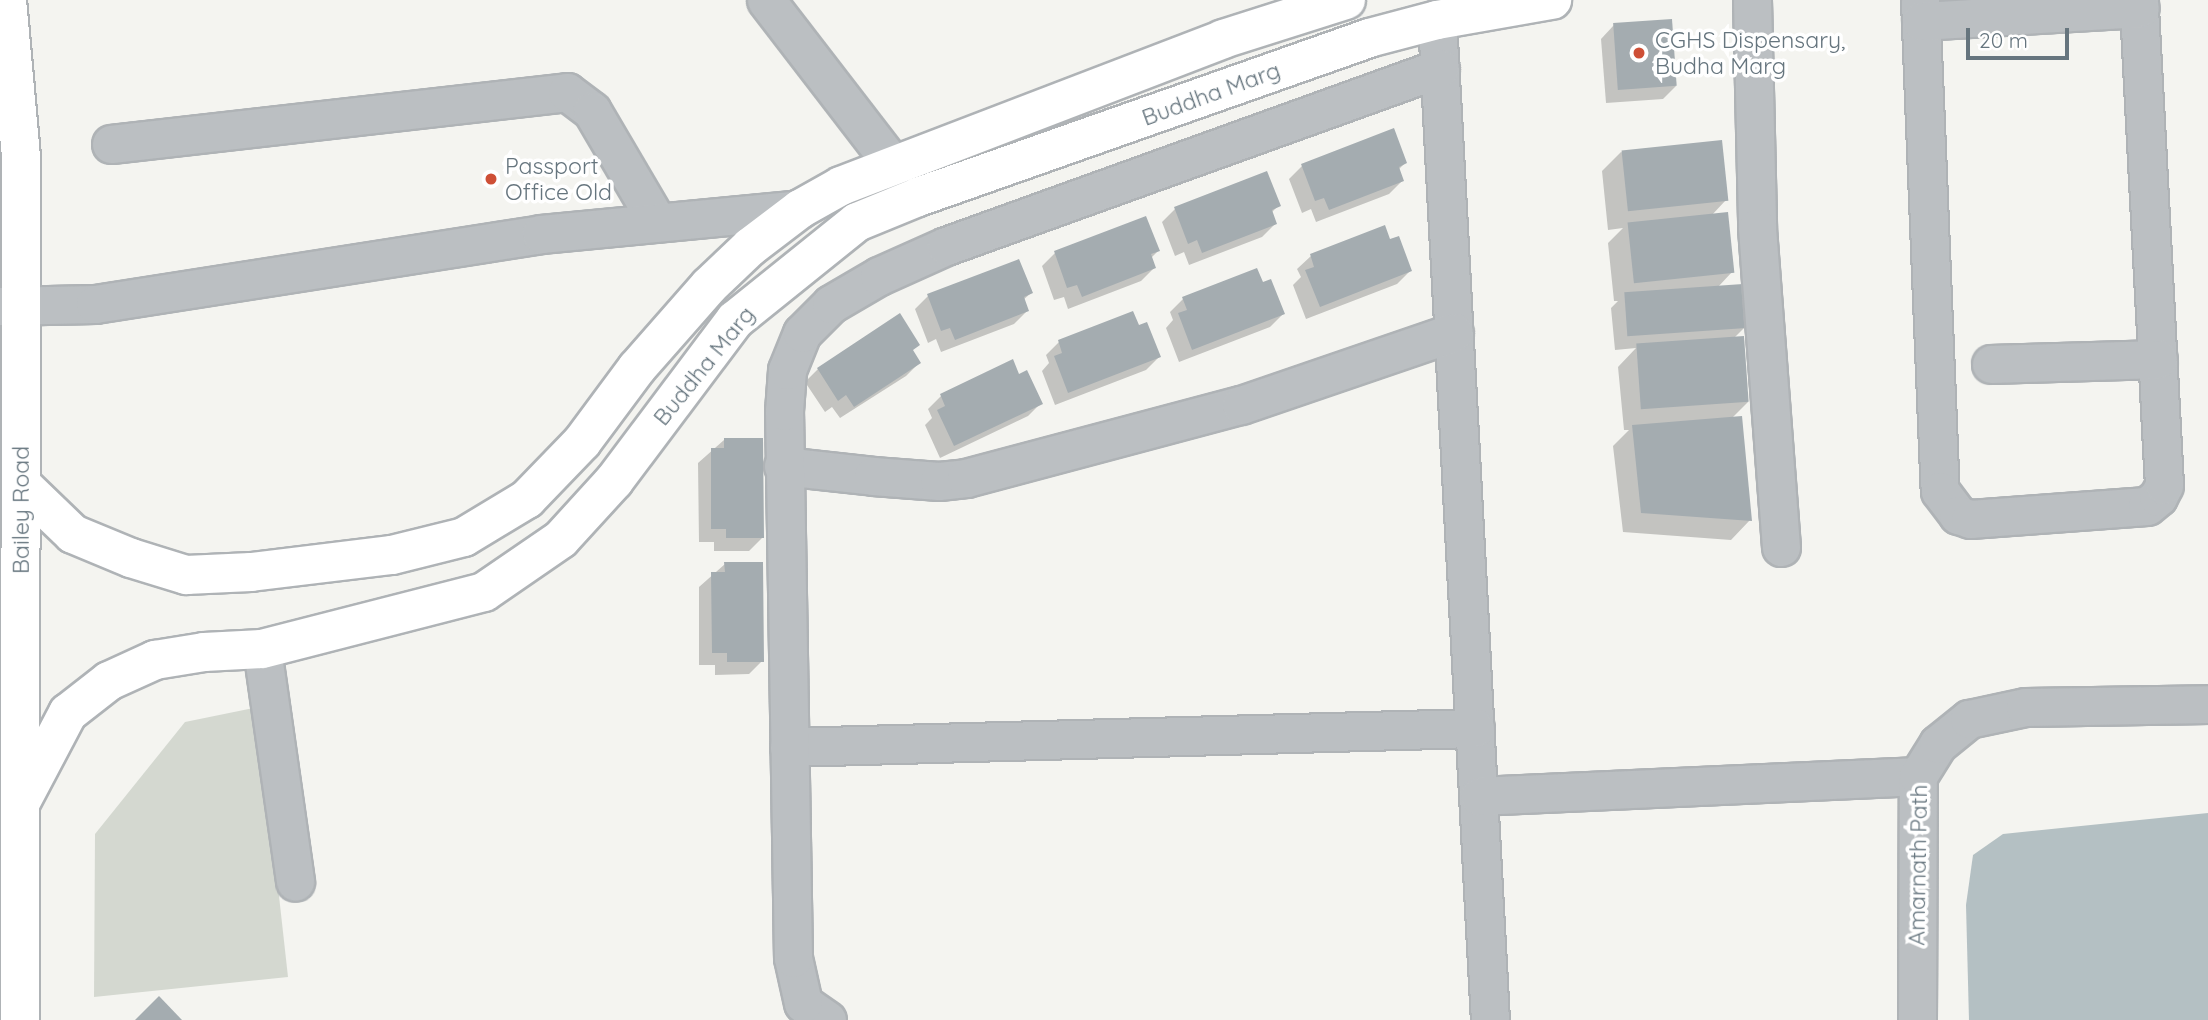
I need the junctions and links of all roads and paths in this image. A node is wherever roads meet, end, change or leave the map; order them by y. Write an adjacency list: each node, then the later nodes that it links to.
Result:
1 (7, 0): 18 (main road, Bailey Road)
2 (766, 0): 13 (street)
3 (1346, 0): 13 (main road, Buddha Marg)
4 (1552, 0): 6 (main road, Buddha Marg)
5 (1752, 0): 25 (street)
6 (1508, 4): 10 (main road, Buddha Marg)
7 (2139, 4): 8 (street); 21 (street)
8 (2031, 7): 9 (street)
9 (1921, 10): 21 (street)
10 (1437, 20): 11 (street); 14 (main road, Buddha Marg)
11 (1440, 68): 19 (street); 20 (street)
12 (111, 144): 16 (street)
13 (893, 166): 14 (street); 15 (main road, Buddha Marg)
14 (918, 197): 17 (main road, Buddha Marg)
15 (800, 209): 16 (street); 24 (main road, Buddha Marg)
16 (657, 222): 18 (street)
17 (762, 296): 20 (street); 26 (main road, Buddha Marg)
18 (11, 306): 24 (main road, Bailey Road)
19 (1454, 332): 23 (street); 28 (street)
20 (802, 333): 23 (street)
21 (2158, 359): 22 (street)
22 (1991, 364)
23 (783, 466): 29 (street)
24 (21, 484): 32 (main road, Bailey Road)
25 (1781, 547)
26 (262, 649): 32 (main road, Buddha Marg); 33 (street)
27 (2208, 704): 30 (street, Amarnath Path)
28 (1475, 728): 29 (street); 31 (street)
29 (789, 747): 35 (street)
30 (1918, 776): 31 (street); 37 (street, Amarnath Path)
31 (1479, 796): 36 (street)
32 (21, 802): 34 (main road, Bailey Road)
33 (295, 882)
34 (20, 1020)
35 (827, 1020)
36 (1490, 1020)
37 (1917, 1020)

